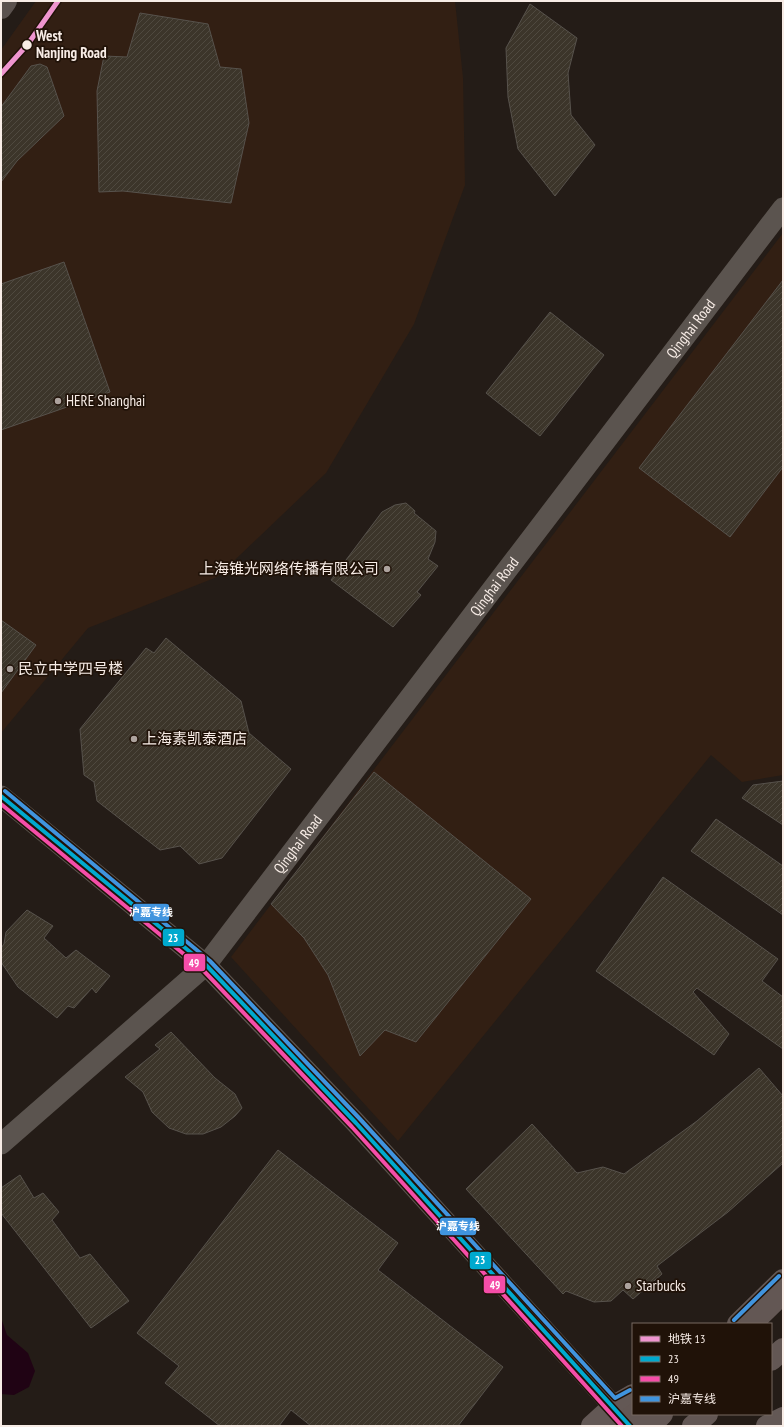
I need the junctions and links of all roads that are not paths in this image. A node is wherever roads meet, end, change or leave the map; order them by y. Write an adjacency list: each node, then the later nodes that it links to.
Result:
1 (6, 1): 2 (main road)
2 (1, 8)
3 (783, 208): 5 (street, Qinghai Road)
4 (1, 796): 5 (street)
5 (206, 965): 6 (street, Qinghai Road); 14 (street)
6 (1, 1144)
7 (783, 1280): 10 (main road)
8 (783, 1293): 9 (highway)
9 (754, 1320)
10 (739, 1323)
11 (783, 1349): 12 (highway)
12 (772, 1359)
13 (632, 1396): 14 (main road)
14 (614, 1406): 21 (main road); 23 (street)
15 (634, 1415): 22 (highway)
16 (649, 1415): 24 (main road)
17 (661, 1415): 25 (highway)
18 (706, 1415): 26 (highway)
19 (721, 1415): 27 (highway)
20 (783, 1418): 28 (main road); 29 (main road)
21 (592, 1426)
22 (620, 1426)
23 (630, 1426)
24 (639, 1426)
25 (650, 1426)
26 (693, 1426)
27 (712, 1426)
28 (767, 1426)
29 (775, 1426)

